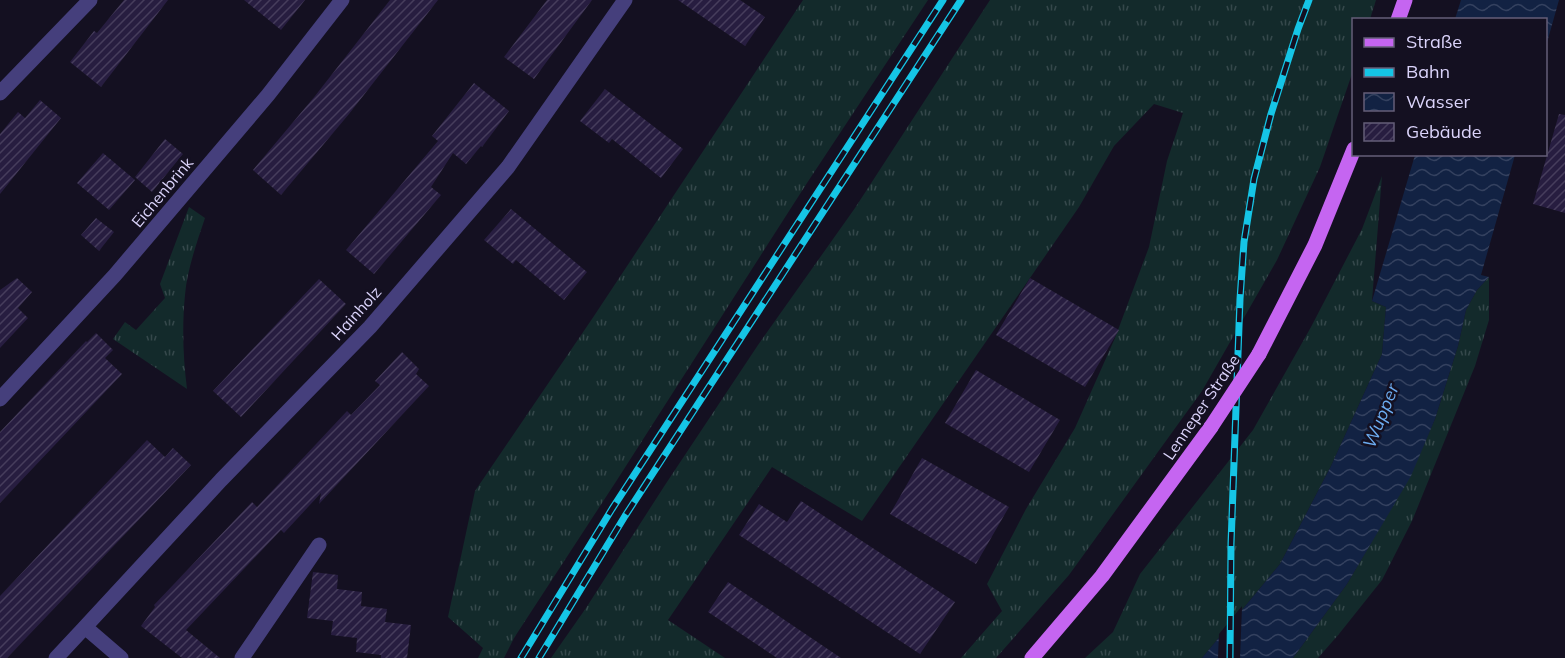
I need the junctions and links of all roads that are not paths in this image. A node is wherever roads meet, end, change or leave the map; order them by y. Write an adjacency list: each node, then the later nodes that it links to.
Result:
1 (90, 0): 6 (street)
2 (342, 0): 8 (street, Eichenbrink)
3 (625, 0): 10 (street, Hainholz)
4 (1405, 0): 5 (main road)
5 (1399, 18)
6 (0, 93)
7 (1352, 152): 14 (main road, Lenneper Straße, bridge)
8 (0, 399)
9 (319, 545): 13 (street)
10 (85, 627): 11 (street, Hainholz); 12 (street)
11 (56, 658)
12 (121, 658)
13 (242, 658)
14 (1032, 658)

